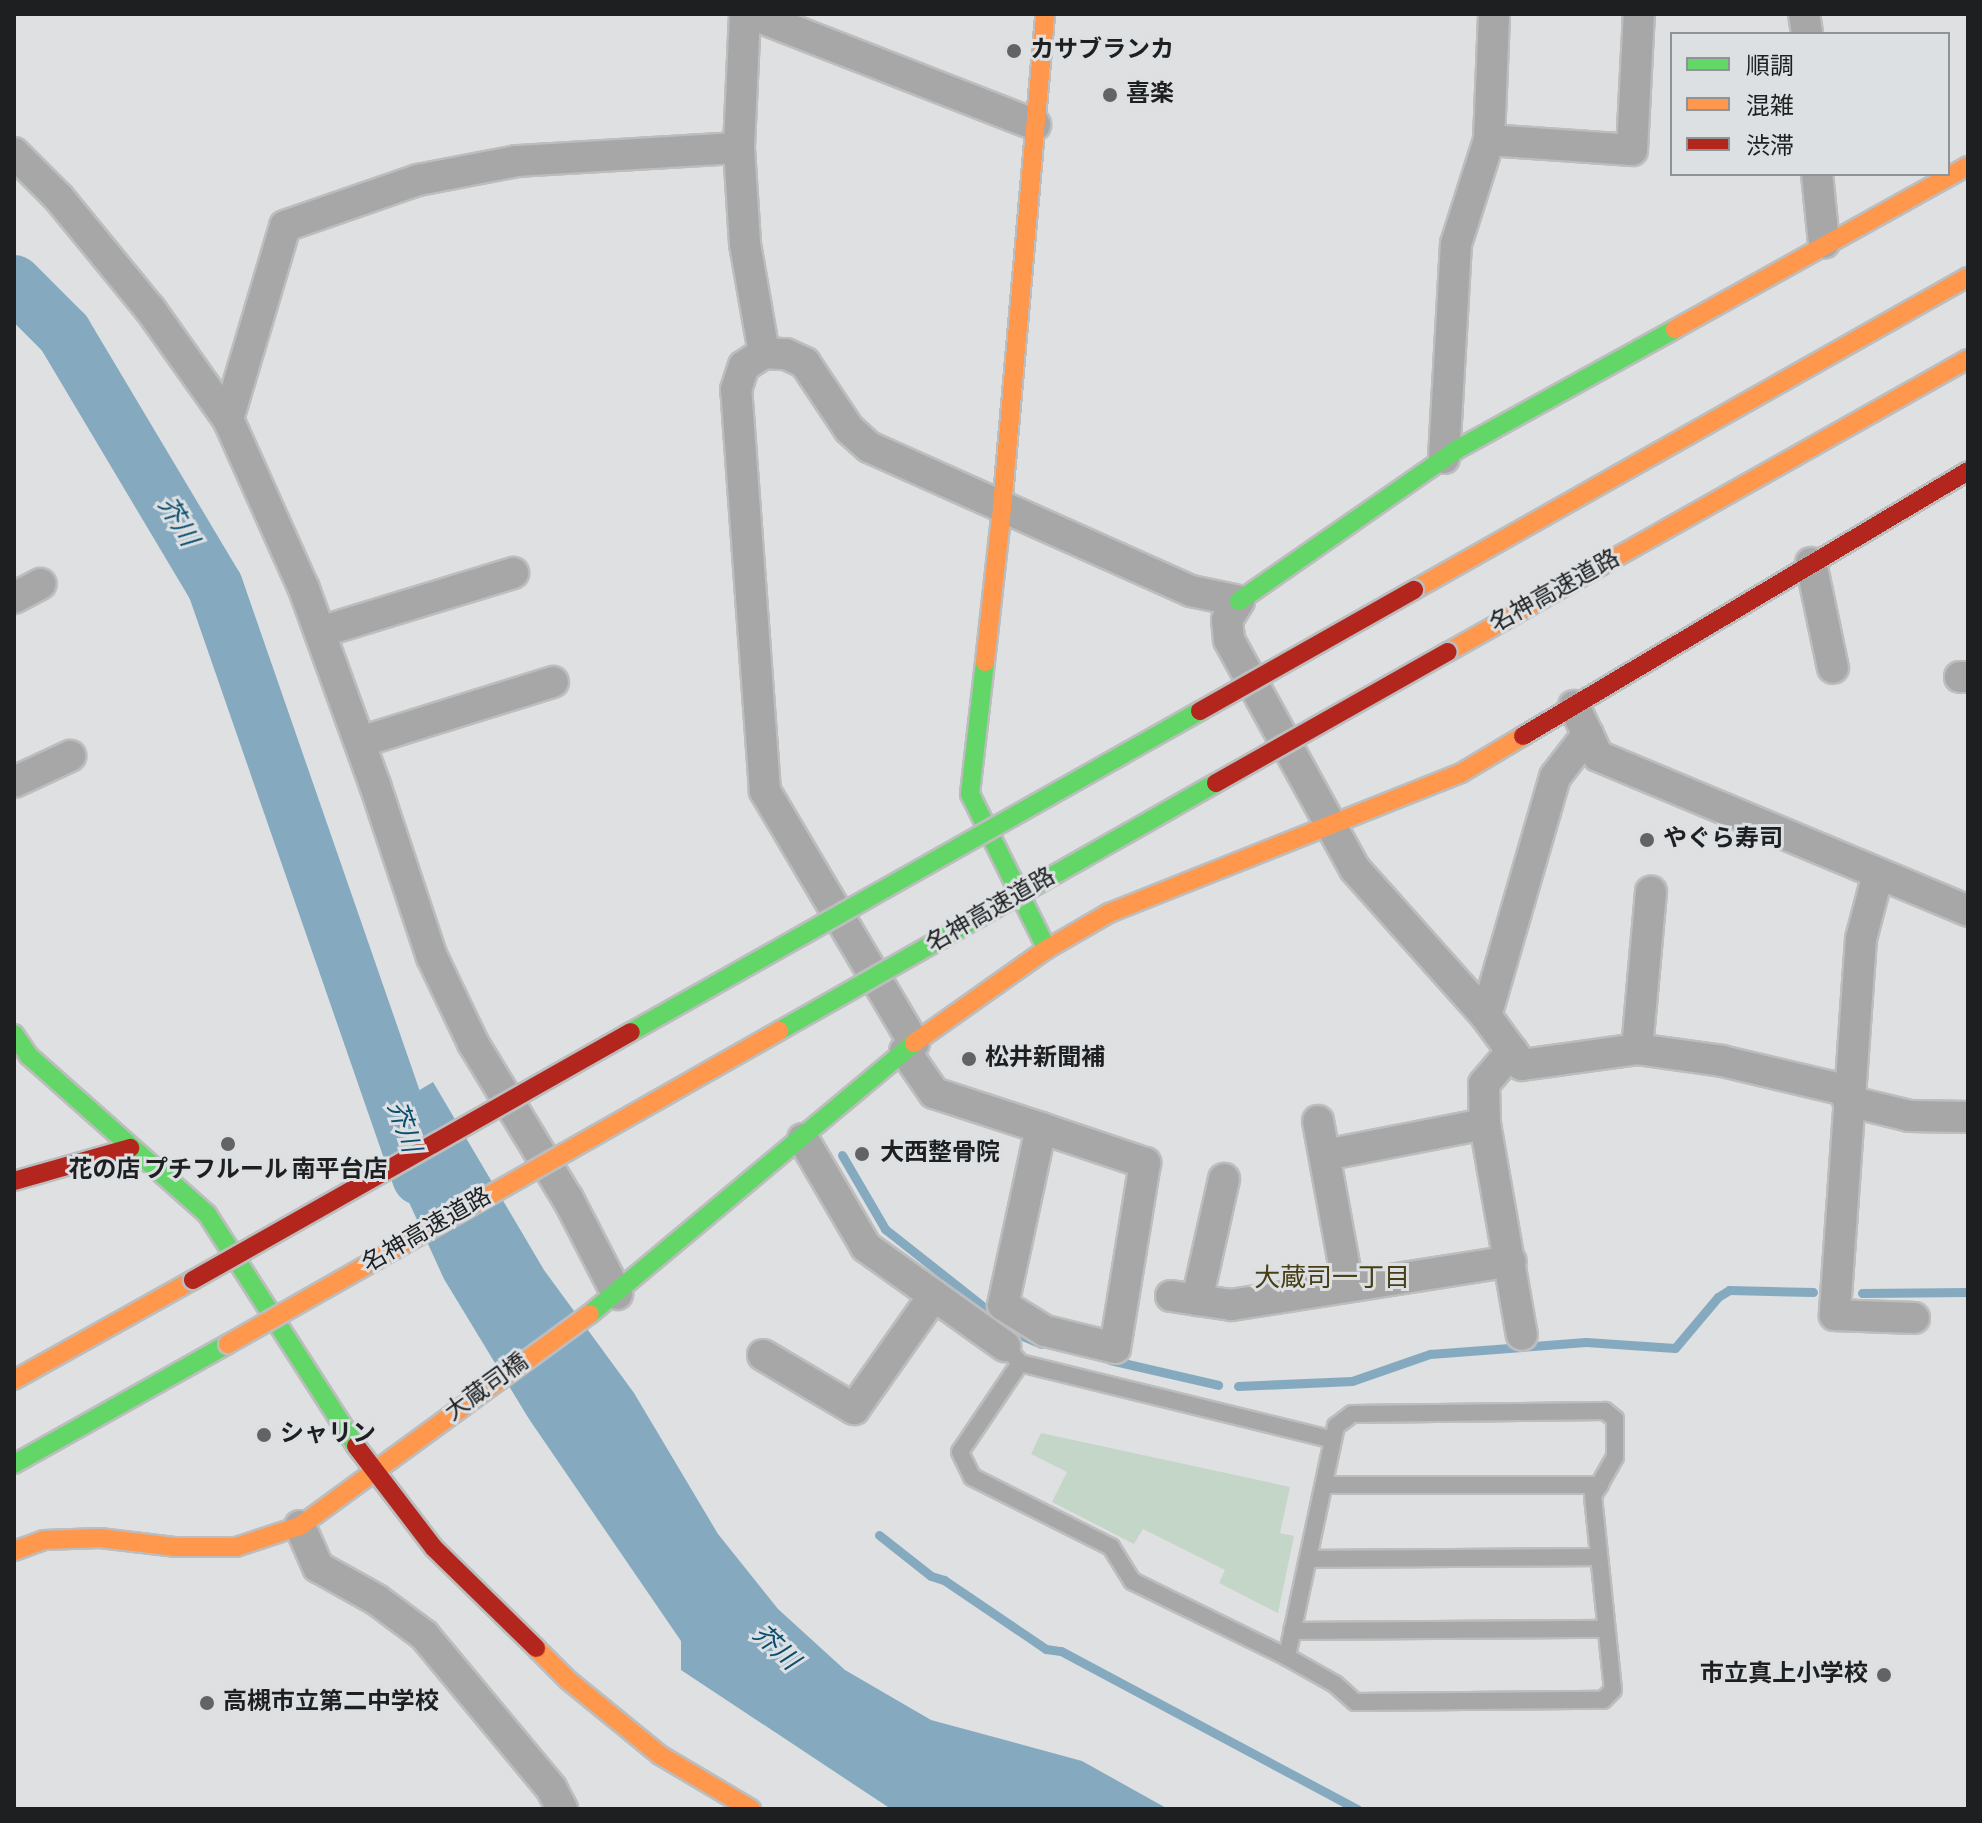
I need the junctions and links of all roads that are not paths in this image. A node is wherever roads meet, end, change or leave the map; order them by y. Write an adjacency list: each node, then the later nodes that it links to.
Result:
1 (748, 14): 5 (street); 7 (street)
2 (1045, 14): 5 (main road)
3 (1494, 14): 6 (street)
4 (1639, 14): 6 (street)
5 (1035, 125): 20 (main road)
6 (1489, 140): 18 (street)
7 (739, 148): 15 (street); 17 (street)
8 (14, 153): 17 (street)
9 (1968, 166): 12 (main road)
10 (1817, 176): 13 (street)
11 (1949, 176): 13 (main road)
12 (1950, 176)
13 (1824, 243): 18 (main road)
14 (1968, 277): 60 (main road, bridge)
15 (764, 353): 20 (street); 39 (street)
16 (1968, 359): 62 (main road, 名神高速道路, bridge)
17 (228, 419): 24 (street)
18 (1444, 458): 23 (main road)
19 (1968, 471): 21 (main road, 大蔵司橋)
20 (1002, 508): 23 (street); 36 (main road)
21 (1811, 563): 25 (street); 27 (main road, 大蔵司橋)
22 (513, 573): 24 (street)
23 (1239, 601): 32 (street)
24 (320, 632): 29 (street)
25 (1833, 668)
26 (553, 682): 29 (street)
27 (1574, 706): 28 (street); 32 (main road, 大蔵司橋)
28 (1588, 734): 33 (street); 37 (street)
29 (360, 742): 55 (street)
30 (70, 756): 31 (street)
31 (14, 782)
32 (1331, 824): 36 (main road, 大蔵司橋); 37 (street)
33 (1878, 874): 35 (street); 42 (street)
34 (1651, 892): 40 (street)
35 (1968, 911)
36 (1047, 949): 39 (main road, 大蔵司橋)
37 (1486, 1016): 41 (street)
38 (14, 1034): 48 (main road)
39 (910, 1047): 46 (street); 47 (main road, 大蔵司橋)
40 (1637, 1049): 41 (street); 42 (street)
41 (1512, 1051): 45 (street)
42 (1849, 1096): 43 (street); 56 (street)
43 (1968, 1117)
44 (1318, 1121): 49 (street)
45 (1485, 1124): 49 (street); 52 (street)
46 (1041, 1128): 46 (street)
47 (803, 1139): 54 (street); 55 (main road, 大蔵司橋)
48 (130, 1148): 51 (main road); 63 (main road)
49 (1325, 1155): 53 (street)
50 (1224, 1179): 53 (street)
51 (14, 1181)
52 (1511, 1261): 53 (street); 57 (street)
53 (1348, 1286)
54 (934, 1295): 58 (street); 59 (street)
55 (609, 1299): 63 (main road, 大蔵司橋)
56 (1914, 1318)
57 (1522, 1335)
58 (1012, 1354): 61 (lane); 72 (lane)
59 (763, 1355)
60 (14, 1380)
61 (1333, 1440): 64 (lane); 65 (lane)
62 (14, 1464)
63 (373, 1472): 66 (main road, 大蔵司橋); 74 (main road)
64 (1324, 1485): 65 (lane); 69 (lane)
65 (1600, 1485): 68 (lane)
66 (300, 1526): 67 (main road, 大蔵司橋); 73 (street)
67 (14, 1551)
68 (1597, 1557): 69 (lane); 70 (lane)
69 (1308, 1559): 71 (lane)
70 (1606, 1629): 71 (lane); 72 (lane)
71 (1292, 1631): 72 (lane)
72 (1287, 1657)
73 (562, 1809)
74 (751, 1809)

